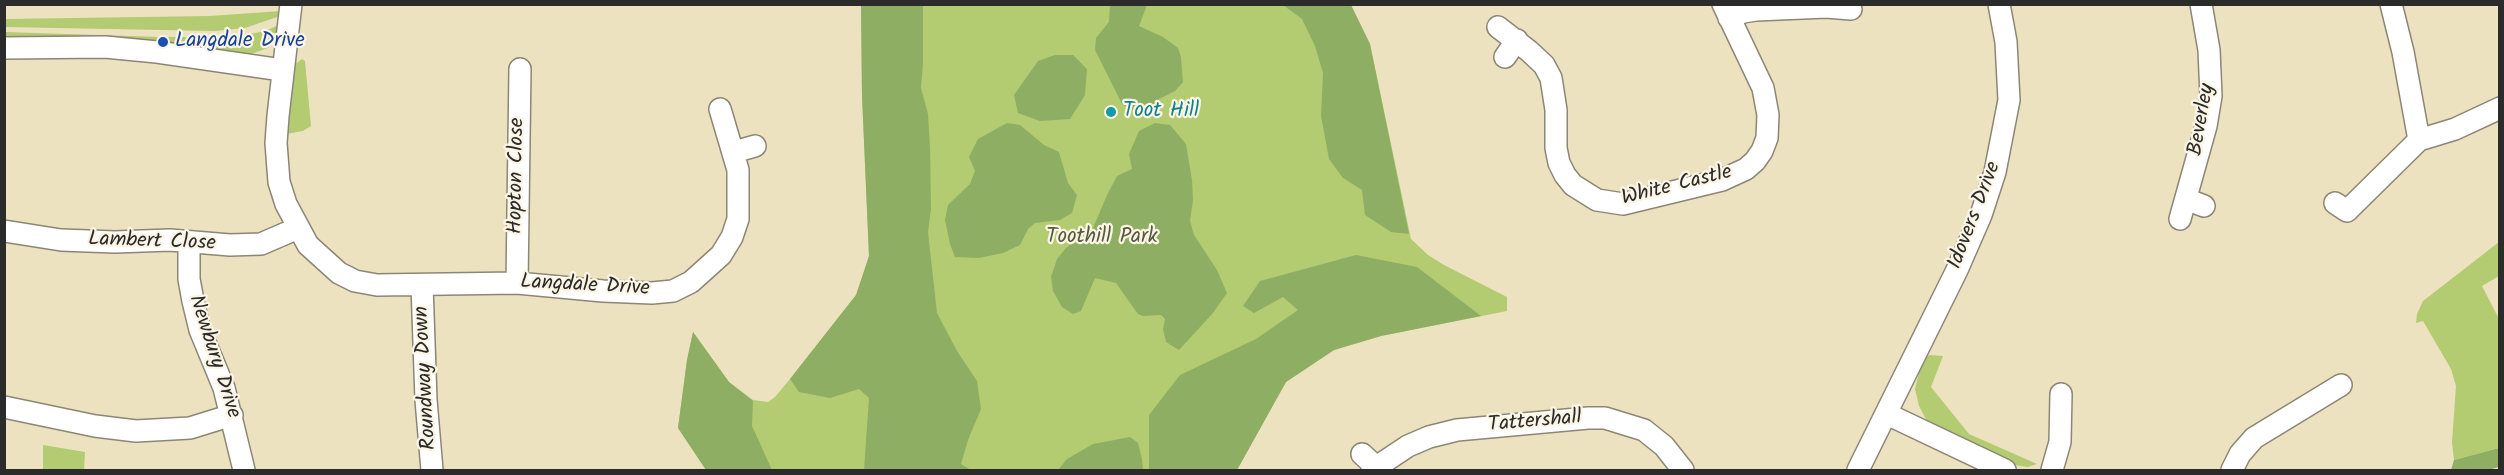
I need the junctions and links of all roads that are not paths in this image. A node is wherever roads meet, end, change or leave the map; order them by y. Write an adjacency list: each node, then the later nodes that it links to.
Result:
1 (291, 4): 10 (street, Langdale Drive)
2 (1999, 4): 26 (street, Idovers Drive)
3 (2201, 4): 17 (street, Beverley)
4 (2391, 4): 13 (street)
5 (1851, 9): 6 (street, White Castle)
6 (1726, 11): 7 (street, White Castle)
7 (1498, 27)
8 (4, 48): 10 (street)
9 (520, 69): 21 (street, Hopton Close)
10 (282, 70): 18 (street, Langdale Drive)
11 (2499, 108): 13 (street)
12 (720, 109): 15 (street, Langdale Drive)
13 (2419, 140): 16 (street)
14 (755, 146): 15 (street)
15 (734, 152): 21 (street, Langdale Drive)
16 (2335, 203)
17 (2190, 208)
18 (297, 228): 20 (street, Lambert Close); 22 (street, Langdale Drive)
19 (4, 231): 20 (street, Lambert Close)
20 (189, 242): 27 (street, Newbury Drive)
21 (517, 283): 22 (street, Langdale Drive)
22 (422, 285): 30 (street, Roundway Down)
23 (2341, 385): 35 (street)
24 (2061, 394): 34 (street)
25 (4, 407): 27 (street)
26 (1887, 414): 32 (street); 33 (street)
27 (232, 415): 29 (street, Newbury Drive)
28 (1370, 464): 31 (street, Tattershall)
29 (244, 471)
30 (432, 471)
31 (1683, 471)
32 (1858, 471)
33 (2005, 471)
34 (2052, 471)
35 (2232, 471)

